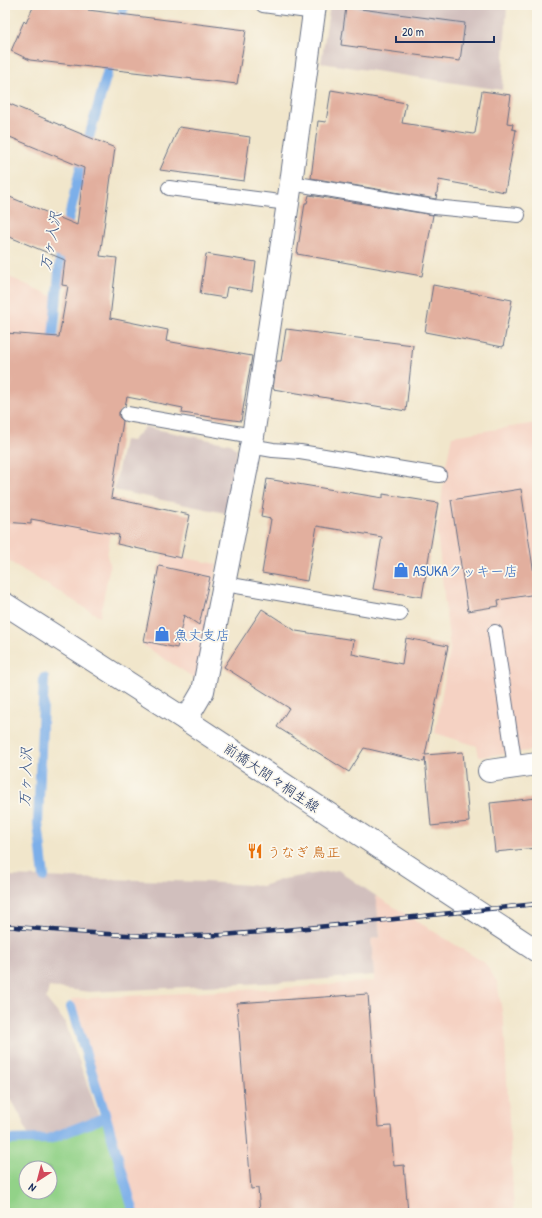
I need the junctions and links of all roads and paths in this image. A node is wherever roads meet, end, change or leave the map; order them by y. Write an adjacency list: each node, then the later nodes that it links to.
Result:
1 (263, 5): 2 (lane)
2 (315, 8): 4 (street)
3 (169, 188): 4 (lane)
4 (290, 193): 5 (lane); 7 (street)
5 (518, 215)
6 (127, 414): 7 (lane)
7 (252, 441): 8 (lane); 9 (street)
8 (439, 475)
9 (225, 584): 11 (lane); 13 (street)
10 (5, 604): 13 (street, 前橋大間々桐生線)
11 (400, 614)
12 (495, 632): 15 (lane)
13 (186, 720): 17 (street, 前橋大間々桐生線)
14 (537, 764): 15 (street)
15 (515, 768): 16 (street)
16 (489, 771)
17 (537, 951)

